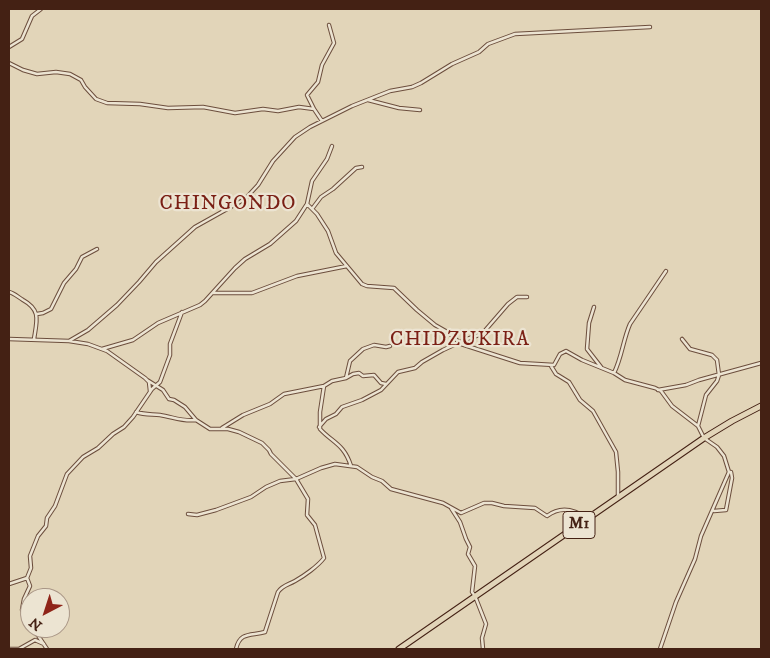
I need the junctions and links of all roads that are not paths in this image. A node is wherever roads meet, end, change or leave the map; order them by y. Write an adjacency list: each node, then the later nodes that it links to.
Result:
1 (41, 9): 4 (street)
2 (329, 25): 7 (street)
3 (650, 27): 6 (street)
4 (9, 47)
5 (9, 63): 7 (street)
6 (366, 100): 8 (street); 9 (street)
7 (314, 109): 9 (street)
8 (420, 110)
9 (322, 121): 26 (street)
10 (332, 146): 12 (street)
11 (362, 166): 13 (street)
12 (307, 204): 13 (street); 18 (street)
13 (312, 209): 15 (street)
14 (97, 249): 22 (street)
15 (347, 266): 18 (street); 27 (street)
16 (666, 271): 33 (street)
17 (9, 292): 22 (street)
18 (212, 293): 21 (street)
19 (527, 297): 27 (street)
20 (594, 307): 32 (street)
21 (182, 312): 29 (street); 38 (street)
22 (37, 314): 24 (street)
23 (9, 339): 24 (street)
24 (34, 339): 26 (street)
25 (682, 339): 34 (street)
26 (69, 341): 29 (street)
27 (459, 343): 31 (street); 37 (street)
28 (390, 346): 35 (street)
29 (102, 349): 36 (street)
30 (761, 363): 34 (street)
31 (552, 366): 32 (street); 52 (street)
32 (602, 368): 33 (street)
33 (614, 373): 40 (street)
34 (718, 375): 40 (street); 45 (street)
35 (346, 378): 37 (street); 39 (street)
36 (147, 380): 38 (street); 41 (street)
37 (386, 384): 46 (street)
38 (156, 385): 41 (street); 44 (street)
39 (324, 386): 46 (street); 47 (street)
40 (658, 390): 45 (street)
41 (149, 393): 43 (street)
42 (761, 406): 48 (highway, M1)
43 (136, 412): 44 (street); 57 (street)
44 (196, 420): 47 (street)
45 (698, 426): 48 (street)
46 (319, 427): 49 (street)
47 (220, 429): 51 (street)
48 (704, 438): 50 (street); 52 (highway, M1)
49 (351, 466): 51 (street); 53 (street)
50 (729, 472): 54 (street); 54 (street)
51 (296, 479): 55 (street); 65 (street)
52 (618, 498): 56 (highway, M1)
53 (450, 506): 56 (street); 60 (street)
54 (713, 511): 68 (street)
55 (188, 514)
56 (588, 519): 60 (highway, M1)
57 (28, 578): 58 (street); 59 (street)
58 (9, 584)
59 (29, 588)
60 (476, 596): 66 (highway, M1); 67 (street)
61 (40, 638): 62 (street)
62 (44, 644): 63 (street); 64 (street)
63 (9, 649)
64 (47, 649)
65 (236, 649)
66 (399, 649)
67 (484, 649)
68 (660, 649)

